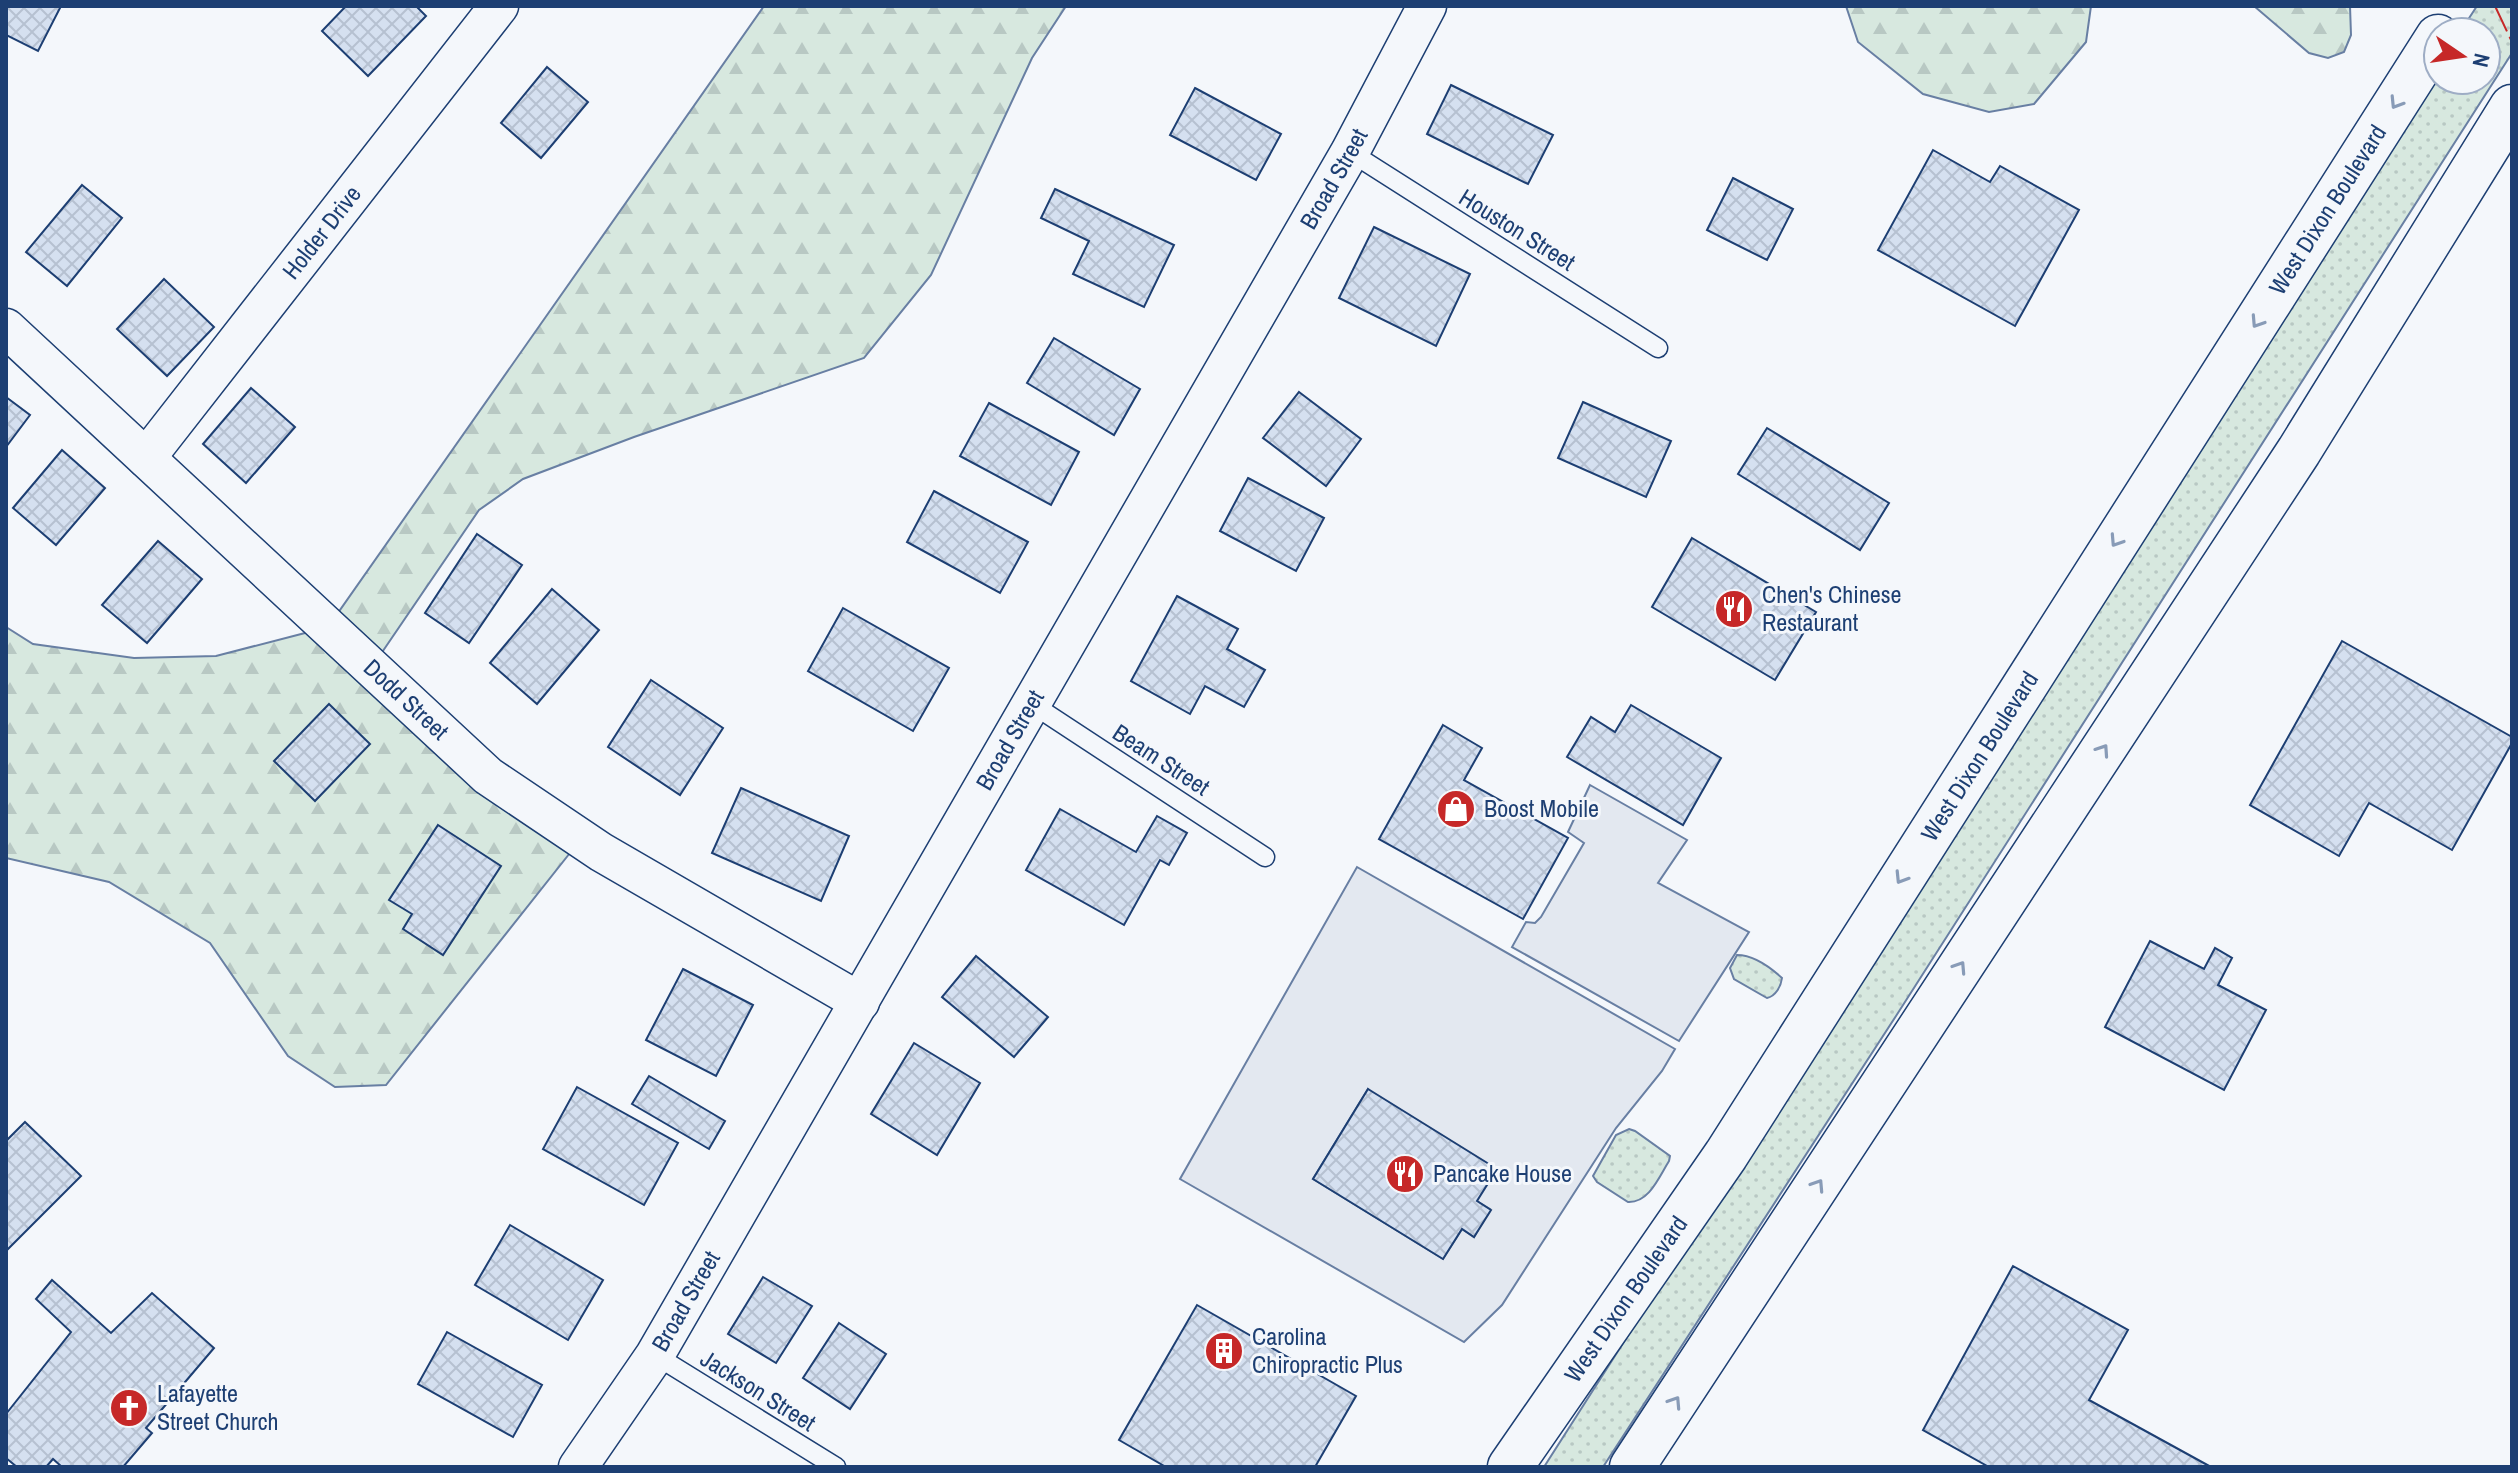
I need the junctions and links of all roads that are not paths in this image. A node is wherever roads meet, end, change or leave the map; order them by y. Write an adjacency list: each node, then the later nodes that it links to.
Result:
1 (499, 6): 8 (street, Holder Drive)
2 (1427, 6): 5 (street, Broad Street)
3 (2422, 62): 15 (highway, West Dixon Boulevard, one-way to 15)
4 (2512, 107): 16 (highway, one-way to 4)
5 (1350, 152): 7 (lane, Houston Street); 9 (street, Broad Street)
6 (6, 328): 8 (street, Dodd Street)
7 (1658, 348)
8 (146, 458): 11 (street, Dodd Street)
9 (1032, 704): 10 (lane, Beam Street); 11 (street, Broad Street)
10 (1265, 857)
11 (860, 1002): 12 (street, Broad Street)
12 (655, 1355): 13 (street, Broad Street); 14 (lane, Jackson Street)
13 (578, 1467)
14 (836, 1467)
15 (1510, 1467)
16 (1632, 1467)

